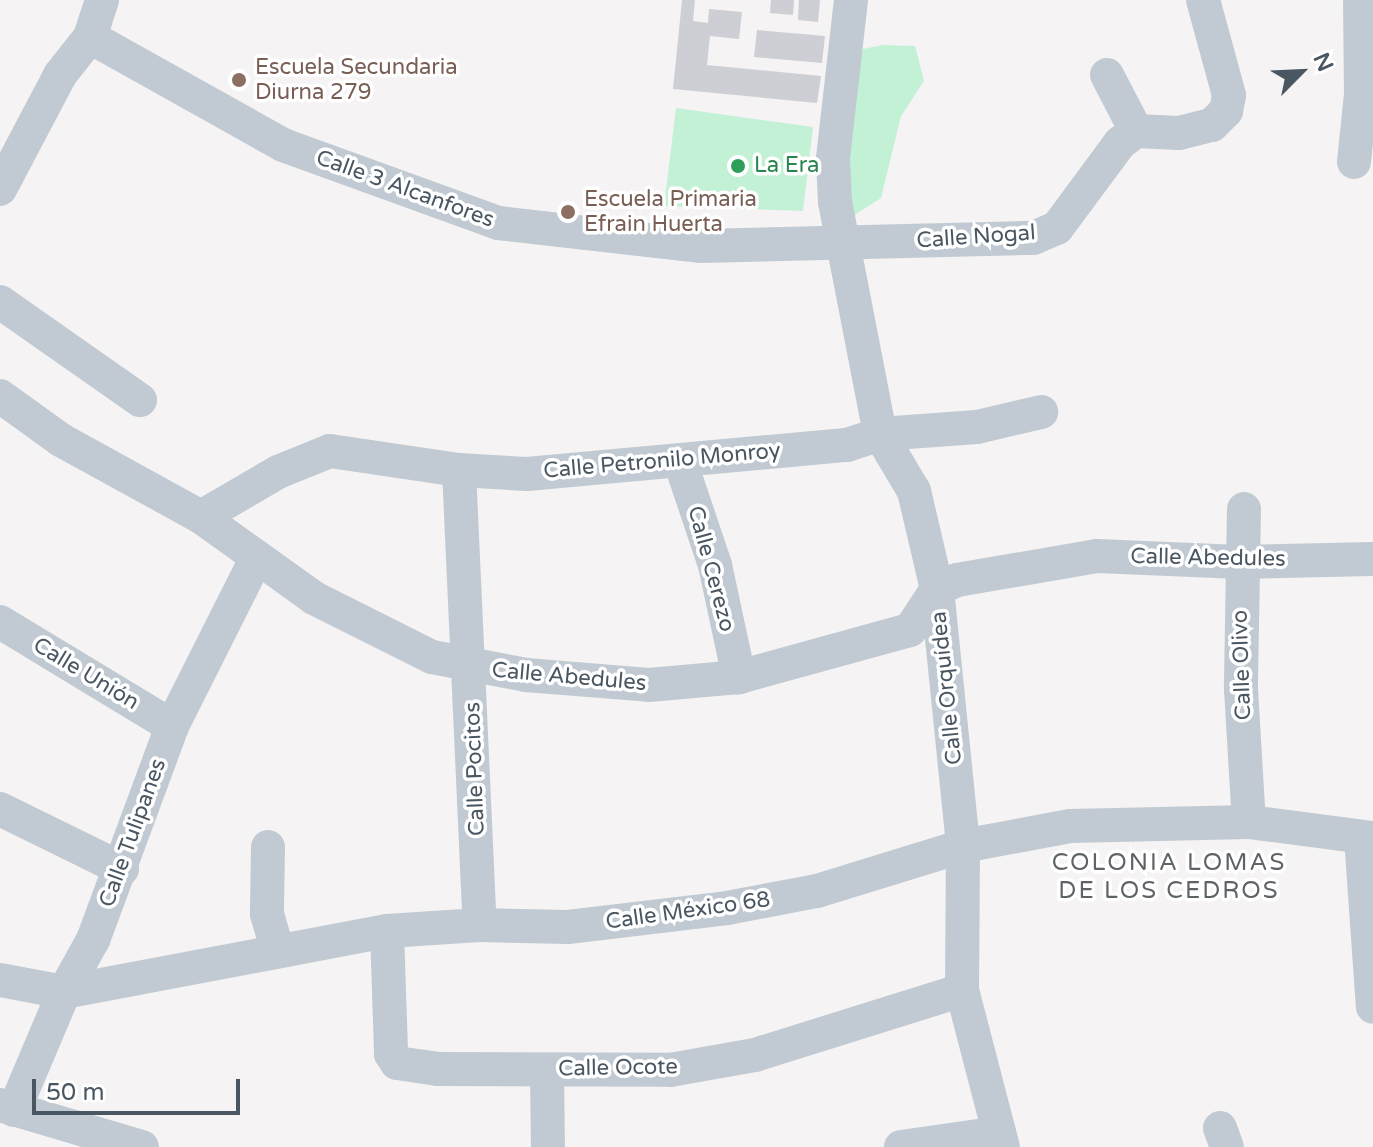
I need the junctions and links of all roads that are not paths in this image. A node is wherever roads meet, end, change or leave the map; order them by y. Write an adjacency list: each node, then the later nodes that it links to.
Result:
1 (102, 0): 5 (street)
2 (851, 0): 10 (street, Calle Orquídea)
3 (1203, 0): 7 (street)
4 (1360, 0): 8 (street)
5 (90, 37): 9 (street); 10 (street, Calle 3 Alcanfores)
6 (1107, 75): 7 (street)
7 (1136, 131): 10 (street, Calle Nogal)
8 (1354, 162)
9 (0, 189)
10 (844, 239): 15 (street, Calle Orquídea)
11 (0, 302): 13 (street)
12 (0, 396): 19 (street, Calle Abedules)
13 (140, 400)
14 (1041, 412): 15 (street, Calle Petronilo Monroy)
15 (880, 434): 16 (street, Calle Petronilo Monroy); 23 (street, Calle Orquídea)
16 (680, 461): 17 (street, Calle Petronilo Monroy); 26 (street, Calle Cerezo)
17 (459, 470): 19 (street, Calle Petronilo Monroy); 25 (street, Calle Pocitos)
18 (1244, 509): 22 (street, Calle Olivo)
19 (201, 517): 20 (street, Calle Abedules)
20 (256, 559): 25 (street, Calle Abedules); 27 (street, Calle Tulipanes)
21 (1373, 559): 22 (street, Calle Abedules)
22 (1240, 562): 23 (street, Calle Abedules); 29 (street, Calle Olivo)
23 (937, 589): 26 (street, Calle Abedules); 31 (street, Calle Orquídea)
24 (0, 622): 27 (street, Calle Unión)
25 (472, 668): 26 (street, Calle Abedules); 34 (street, Calle Pocitos)
26 (739, 677)
27 (172, 726): 33 (street, Calle Tulipanes)
28 (0, 809): 33 (street)
29 (1249, 822): 30 (street, Calle México 68); 31 (street, Calle México 68)
30 (1367, 837): 40 (street)
31 (963, 846): 34 (street, Calle México 68); 38 (street, Calle Orquídea)
32 (268, 847): 36 (street)
33 (122, 869): 39 (street, Calle Tulipanes)
34 (480, 925): 35 (street, Calle México 68)
35 (387, 931): 36 (street, Calle México 68); 41 (street, Calle Ocote)
36 (277, 949): 39 (street, Calle México 68)
37 (0, 980): 39 (street, Calle México 68)
38 (962, 990): 41 (street, Calle Ocote); 43 (street, Calle Orquídea)
39 (64, 992): 42 (street, Calle Tulipanes)
40 (1373, 1007)
41 (547, 1070): 45 (street)
42 (7, 1108): 44 (street)
43 (1001, 1140): 46 (street)
44 (142, 1147)
45 (548, 1147)
46 (901, 1147)

